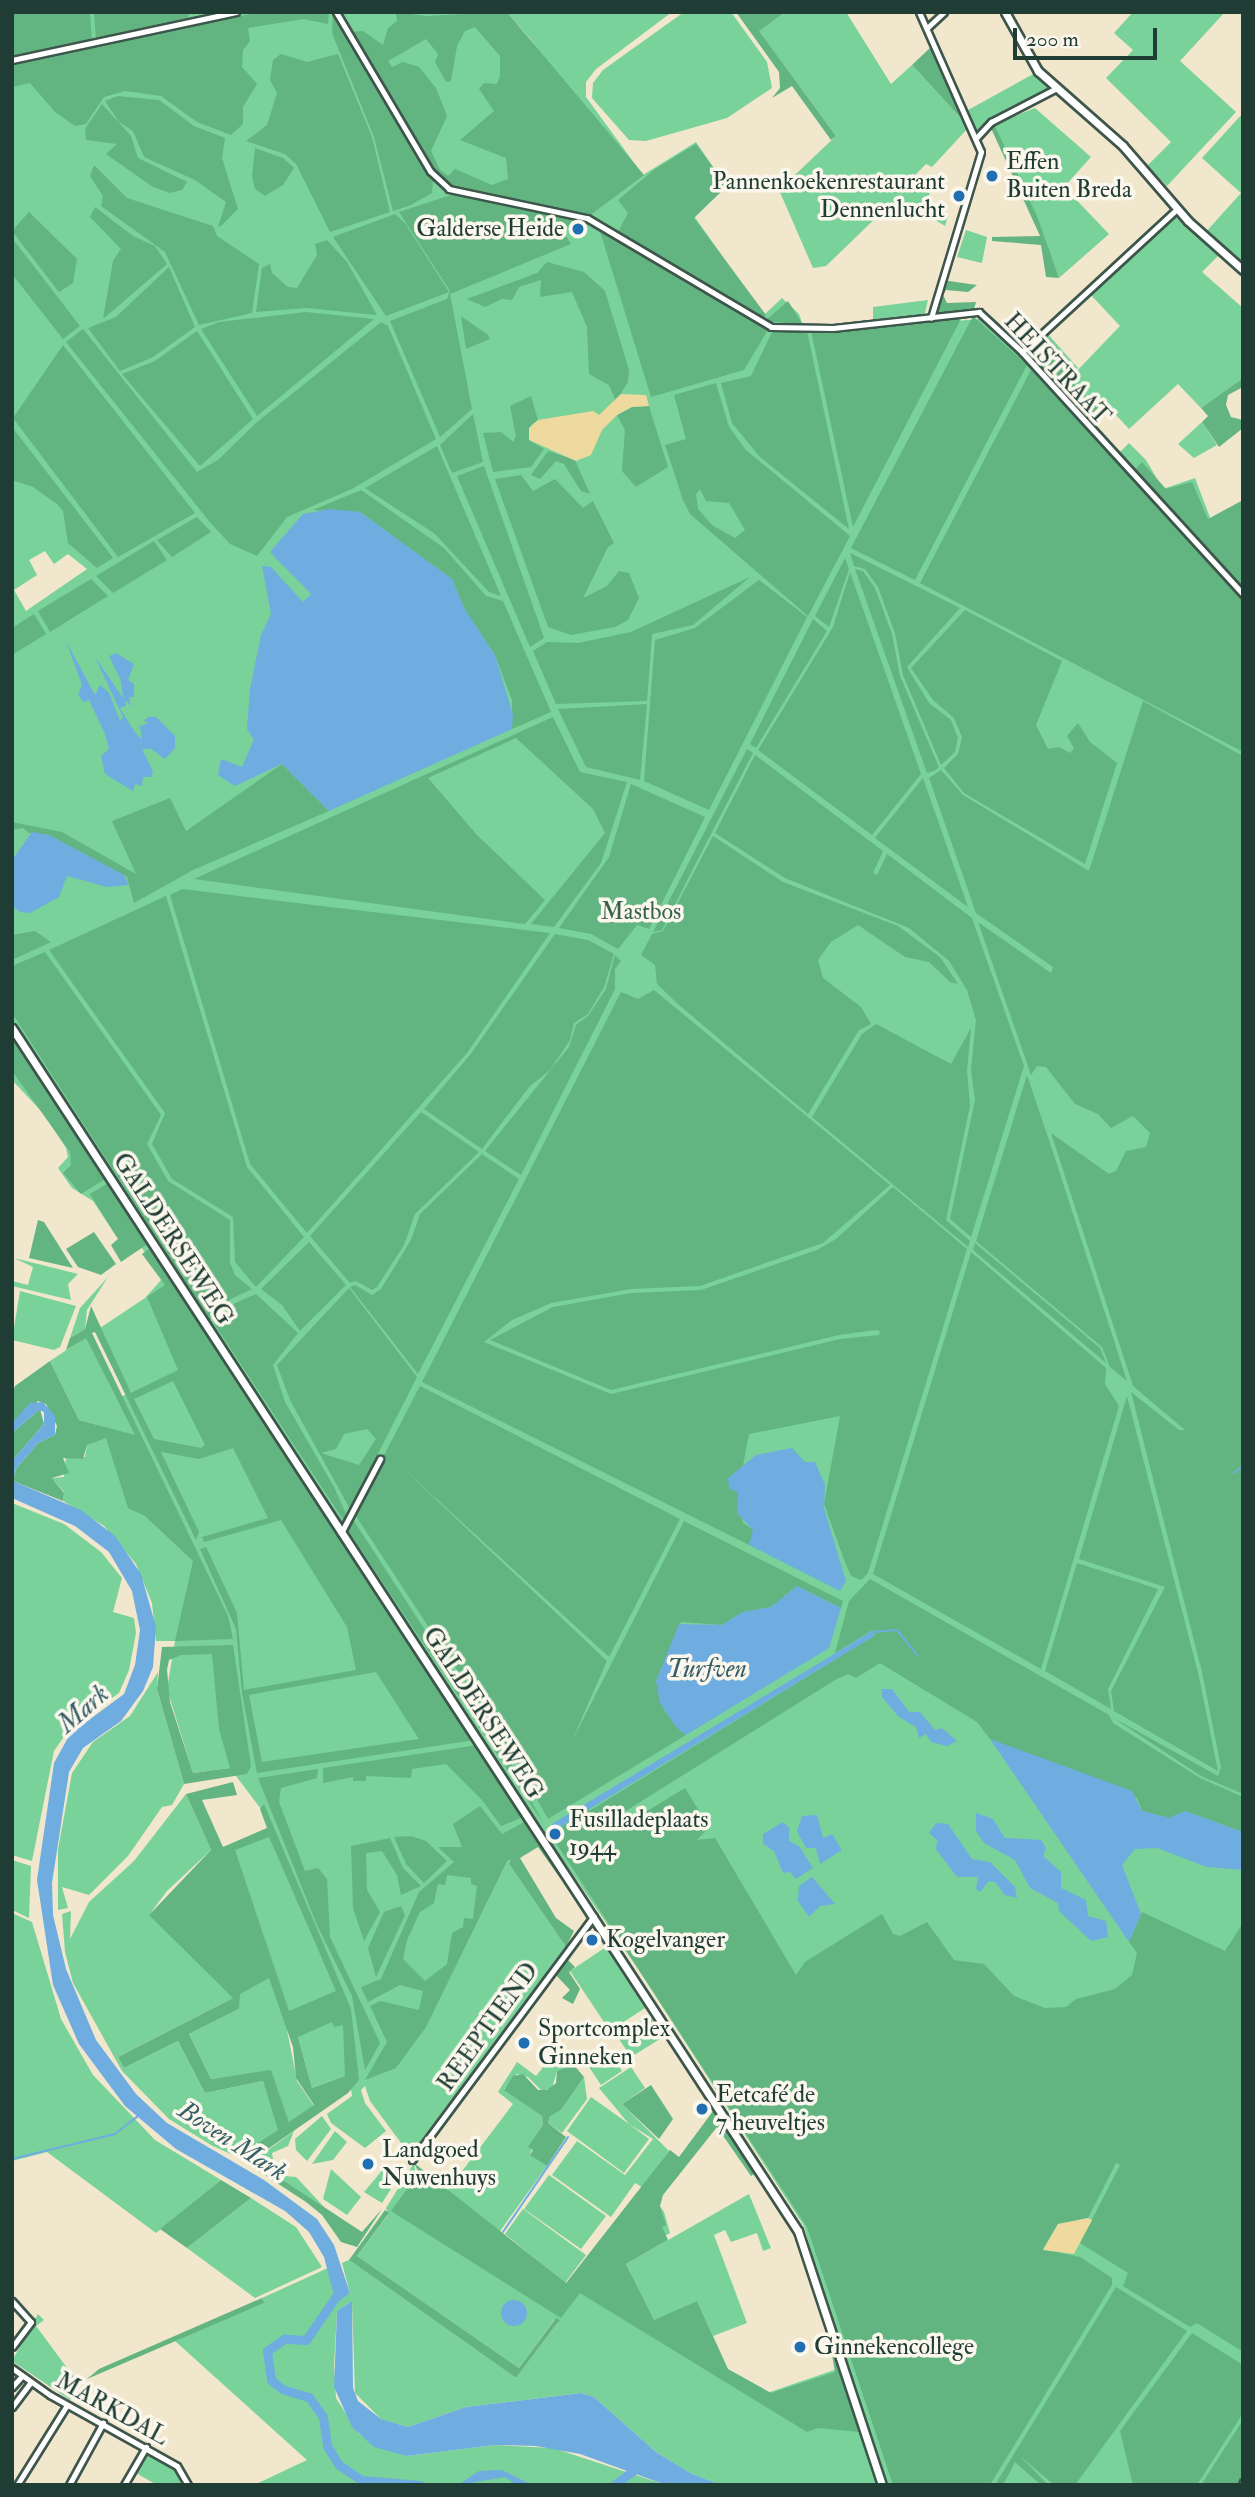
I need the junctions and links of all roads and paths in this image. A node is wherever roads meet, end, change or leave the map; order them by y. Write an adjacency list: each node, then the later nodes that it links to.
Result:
1 (236, 12): 7 (street)
2 (336, 12): 12 (street)
3 (919, 12): 6 (street)
4 (944, 12): 6 (street)
5 (1005, 12): 8 (street)
6 (928, 27): 9 (street)
7 (12, 60)
8 (1057, 88): 9 (street); 10 (street)
9 (977, 137): 12 (street)
10 (1177, 209): 11 (street); 13 (street)
11 (1243, 270)
12 (931, 318): 13 (street, HEISTRAAT)
13 (1022, 352): 14 (street, HEISTRAAT)
14 (1243, 594)
15 (12, 1028): 17 (street, GALDERSEWEG)
16 (380, 1459): 17 (street)
17 (341, 1533): 18 (street, GALDERSEWEG)
18 (594, 1916): 19 (street, REEPTIEND); 34 (street, GALDERSEWEG)
19 (412, 2160)
20 (12, 2301): 21 (street)
21 (12, 2347)
22 (12, 2368): 23 (street, MARKDAL)
23 (22, 2376): 24 (street, MARKDAL); 25 (street)
24 (30, 2383): 26 (street, MARKDAL); 27 (street)
25 (12, 2387)
26 (67, 2404): 28 (street, MARKDAL); 30 (street)
27 (12, 2407)
28 (103, 2423): 29 (street, MARKDAL); 31 (street)
29 (146, 2447): 32 (street); 33 (street, MARKDAL)
30 (17, 2485)
31 (69, 2485)
32 (124, 2485)
33 (188, 2485)
34 (882, 2485)

